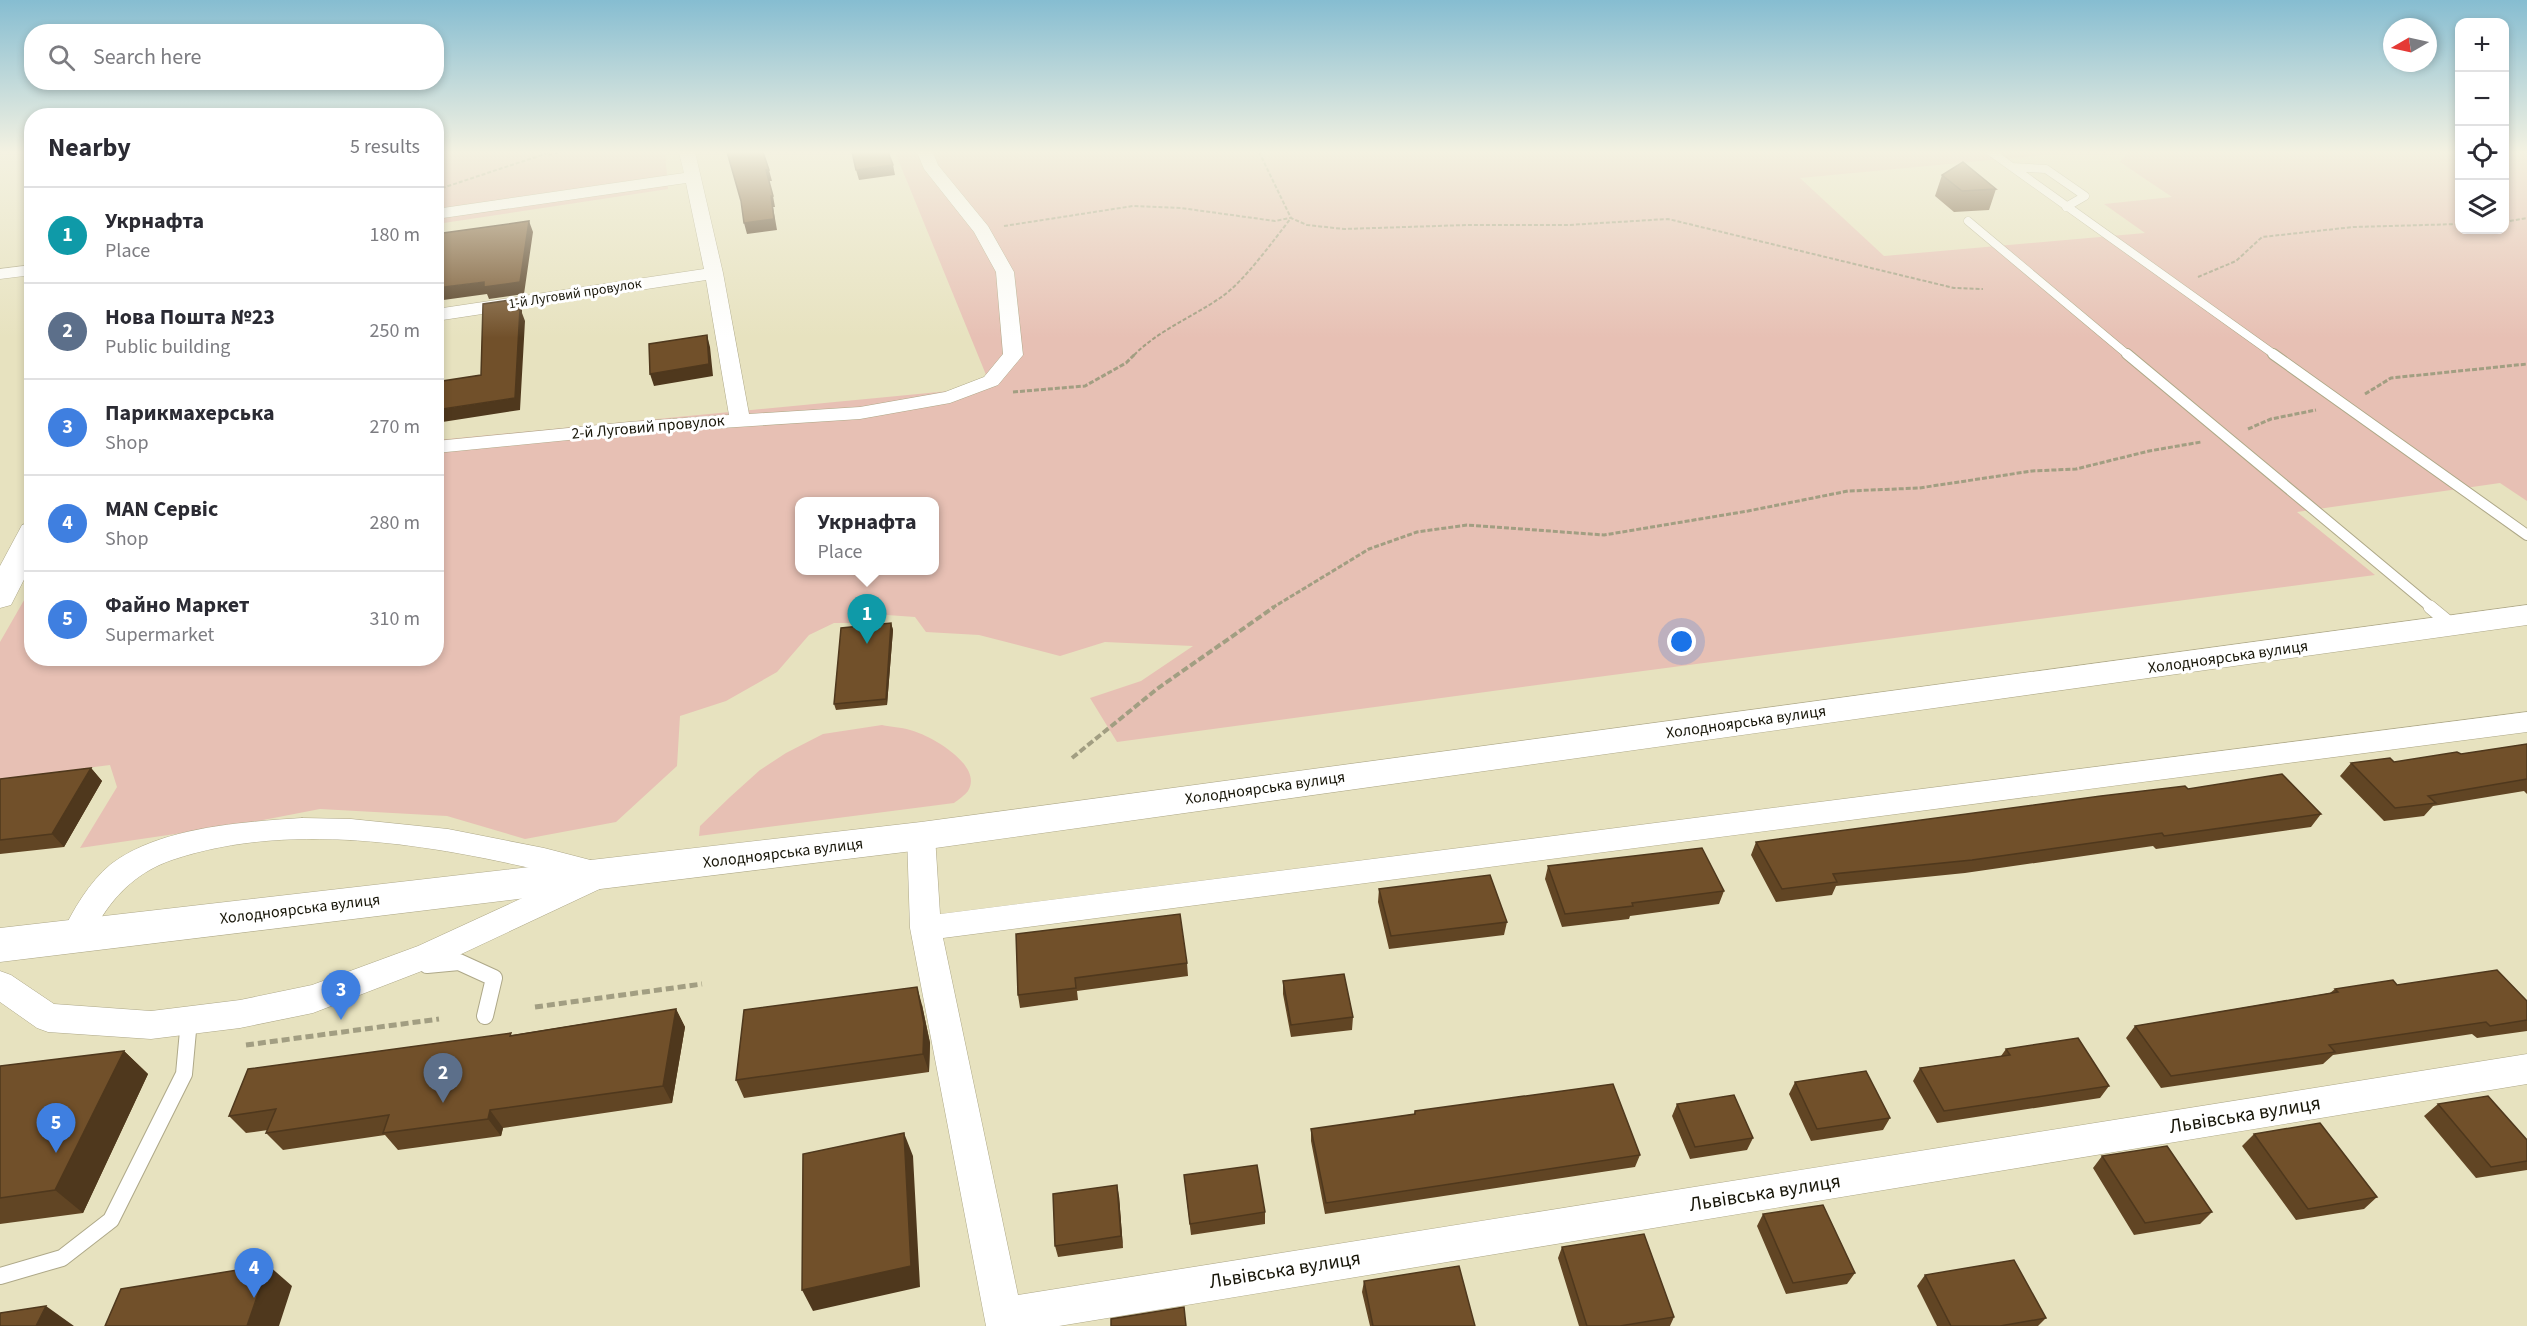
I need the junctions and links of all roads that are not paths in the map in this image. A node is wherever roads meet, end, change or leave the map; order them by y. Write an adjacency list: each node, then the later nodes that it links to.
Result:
1 (700, 214): 6 (street)
2 (969, 214): 9 (street, 2-й Луговий провулок)
3 (2076, 214): 11 (lane)
4 (1968, 221): 15 (lane)
5 (24, 271): 7 (street)
6 (714, 273): 8 (street, 1-й Луговий провулок); 9 (street)
7 (0, 274)
8 (444, 314)
9 (740, 420): 10 (street, 2-й Луговий провулок)
10 (444, 446)
11 (2527, 535)
12 (24, 548): 13 (main road)
13 (0, 598)
14 (2527, 615): 15 (main road, Холодноярська вулиця)
15 (2453, 626): 17 (main road, Холодноярська вулиця)
16 (2527, 722): 19 (street)
17 (921, 836): 18 (main road, Холодноярська вулиця); 19 (street)
18 (604, 874): 20 (main road, Холодноярська вулиця); 20 (street); 22 (street)
19 (925, 928): 28 (street)
20 (76, 935): 21 (main road, Холодноярська вулиця)
21 (0, 945)
22 (395, 968): 24 (lane); 25 (street)
23 (0, 985): 25 (street)
24 (485, 1016)
25 (189, 1020): 27 (lane)
26 (2527, 1070): 28 (street, Львівська вулиця)
27 (0, 1276)
28 (1004, 1321)

